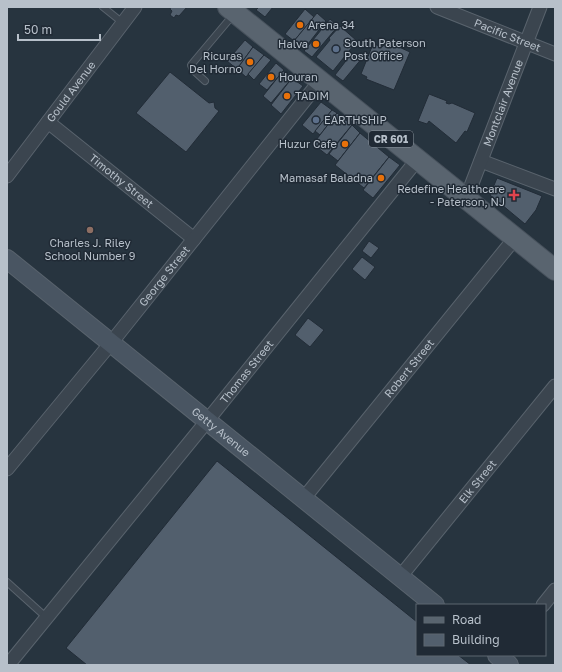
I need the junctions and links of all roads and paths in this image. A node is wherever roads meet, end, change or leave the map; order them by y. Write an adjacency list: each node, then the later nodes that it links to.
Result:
1 (103, 7): 6 (lane)
2 (135, 7): 6 (street, Gould Avenue)
3 (437, 7): 7 (street, Pacific Street)
4 (540, 7): 7 (street, Montclair Avenue)
5 (232, 10): 9 (lane); 10 (main road, CR 601)
6 (123, 23): 11 (street, Gould Avenue)
7 (526, 42): 8 (street, Pacific Street); 13 (street, Montclair Avenue)
8 (555, 54)
9 (205, 81)
10 (320, 81): 12 (main road, CR 601); 18 (street, George Street)
11 (48, 122): 14 (street, Gould Avenue); 18 (street, Timothy Street)
12 (417, 160): 16 (main road, CR 601); 23 (street, Thomas Street)
13 (481, 161): 15 (street); 16 (street, Montclair Avenue)
14 (7, 176)
15 (555, 189)
16 (466, 199): 17 (main road, CR 601)
17 (515, 238): 20 (main road, CR 601); 25 (street, Robert Street)
18 (194, 239): 21 (street, George Street)
19 (7, 259): 21 (street, Getty Avenue)
20 (555, 270)
21 (111, 343): 23 (street, Getty Avenue); 24 (street, George Street)
22 (555, 386): 26 (street, Elk Street)
23 (207, 421): 25 (street, Getty Avenue); 31 (street, Thomas Street)
24 (7, 470)
25 (304, 498): 26 (street, Getty Avenue)
26 (400, 577): 29 (street, Getty Avenue)
27 (7, 582): 31 (lane)
28 (555, 590): 30 (street)
29 (434, 604)
30 (544, 604)
31 (47, 618): 32 (street, Thomas Street)
32 (11, 661)

